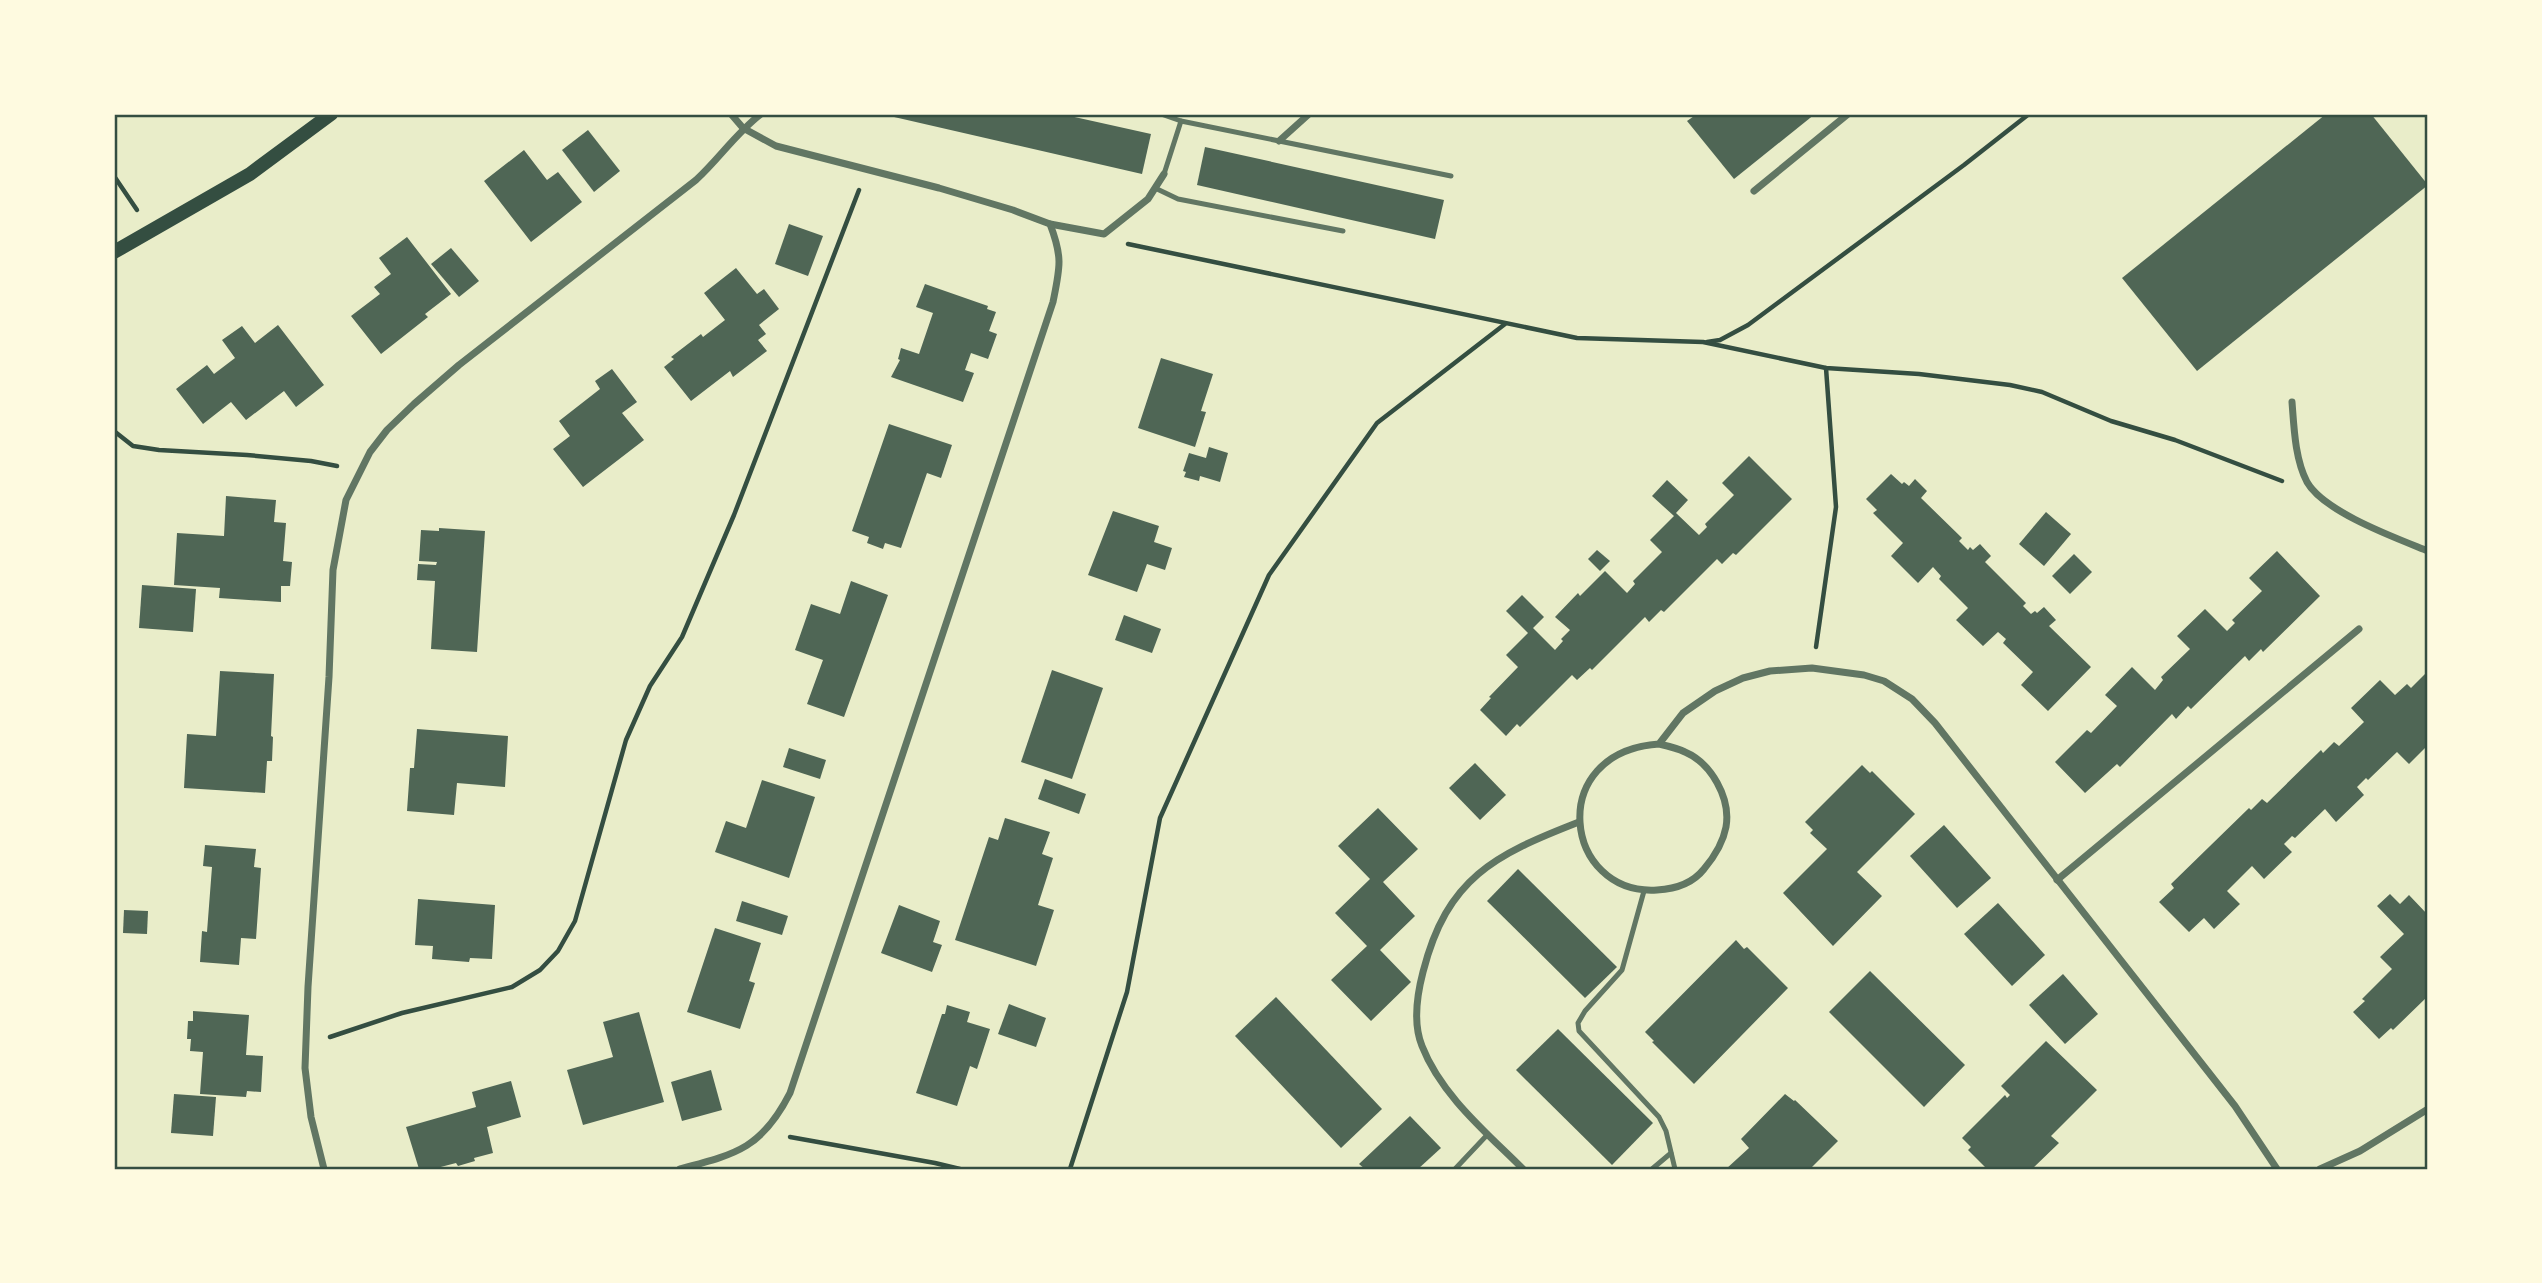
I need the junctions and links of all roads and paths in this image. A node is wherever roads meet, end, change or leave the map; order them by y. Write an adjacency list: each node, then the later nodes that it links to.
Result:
1 (331, 114): 19 (main road)
2 (731, 114): 9 (street)
3 (761, 114): 9 (street)
4 (1161, 114): 8 (lane)
5 (1309, 114): 10 (street)
6 (1848, 114): 16 (street)
7 (2029, 114): 23 (path)
8 (1181, 121): 10 (lane); 12 (lane)
9 (743, 128): 11 (street); 27 (street)
10 (1279, 141): 14 (lane)
11 (867, 169): 17 (street); 36 (path)
12 (1164, 174): 15 (street)
13 (114, 176): 19 (path)
14 (1451, 176)
15 (1155, 188): 18 (lane); 20 (street)
16 (1754, 191)
17 (1050, 224): 20 (street); 38 (street)
18 (1342, 231)
19 (150, 232): 21 (main road)
20 (1104, 234): 22 (path)
21 (114, 253)
22 (1505, 324): 23 (path); 44 (path)
23 (1703, 342): 24 (path)
24 (1825, 368): 28 (path); 31 (path)
25 (2292, 402): 28 (street)
26 (114, 431): 27 (path)
27 (359, 471): 36 (street)
28 (2321, 498): 29 (street)
29 (2428, 551)
30 (2359, 629): 34 (street)
31 (1812, 668): 32 (street); 34 (street)
32 (1659, 744): 33 (street); 35 (street)
33 (1579, 822): 35 (street); 39 (street)
34 (2057, 880): 49 (street)
35 (1644, 891): 40 (lane)
36 (306, 1045): 41 (street)
37 (2428, 1109): 50 (street)
38 (765, 1132): 42 (street); 43 (path)
39 (1488, 1134): 45 (lane); 46 (street)
40 (1671, 1153): 47 (lane); 48 (lane)
41 (324, 1169)
42 (680, 1169)
43 (960, 1169)
44 (1070, 1169)
45 (1455, 1169)
46 (1523, 1169)
47 (1652, 1169)
48 (1675, 1169)
49 (2277, 1169)
50 (2321, 1169)

